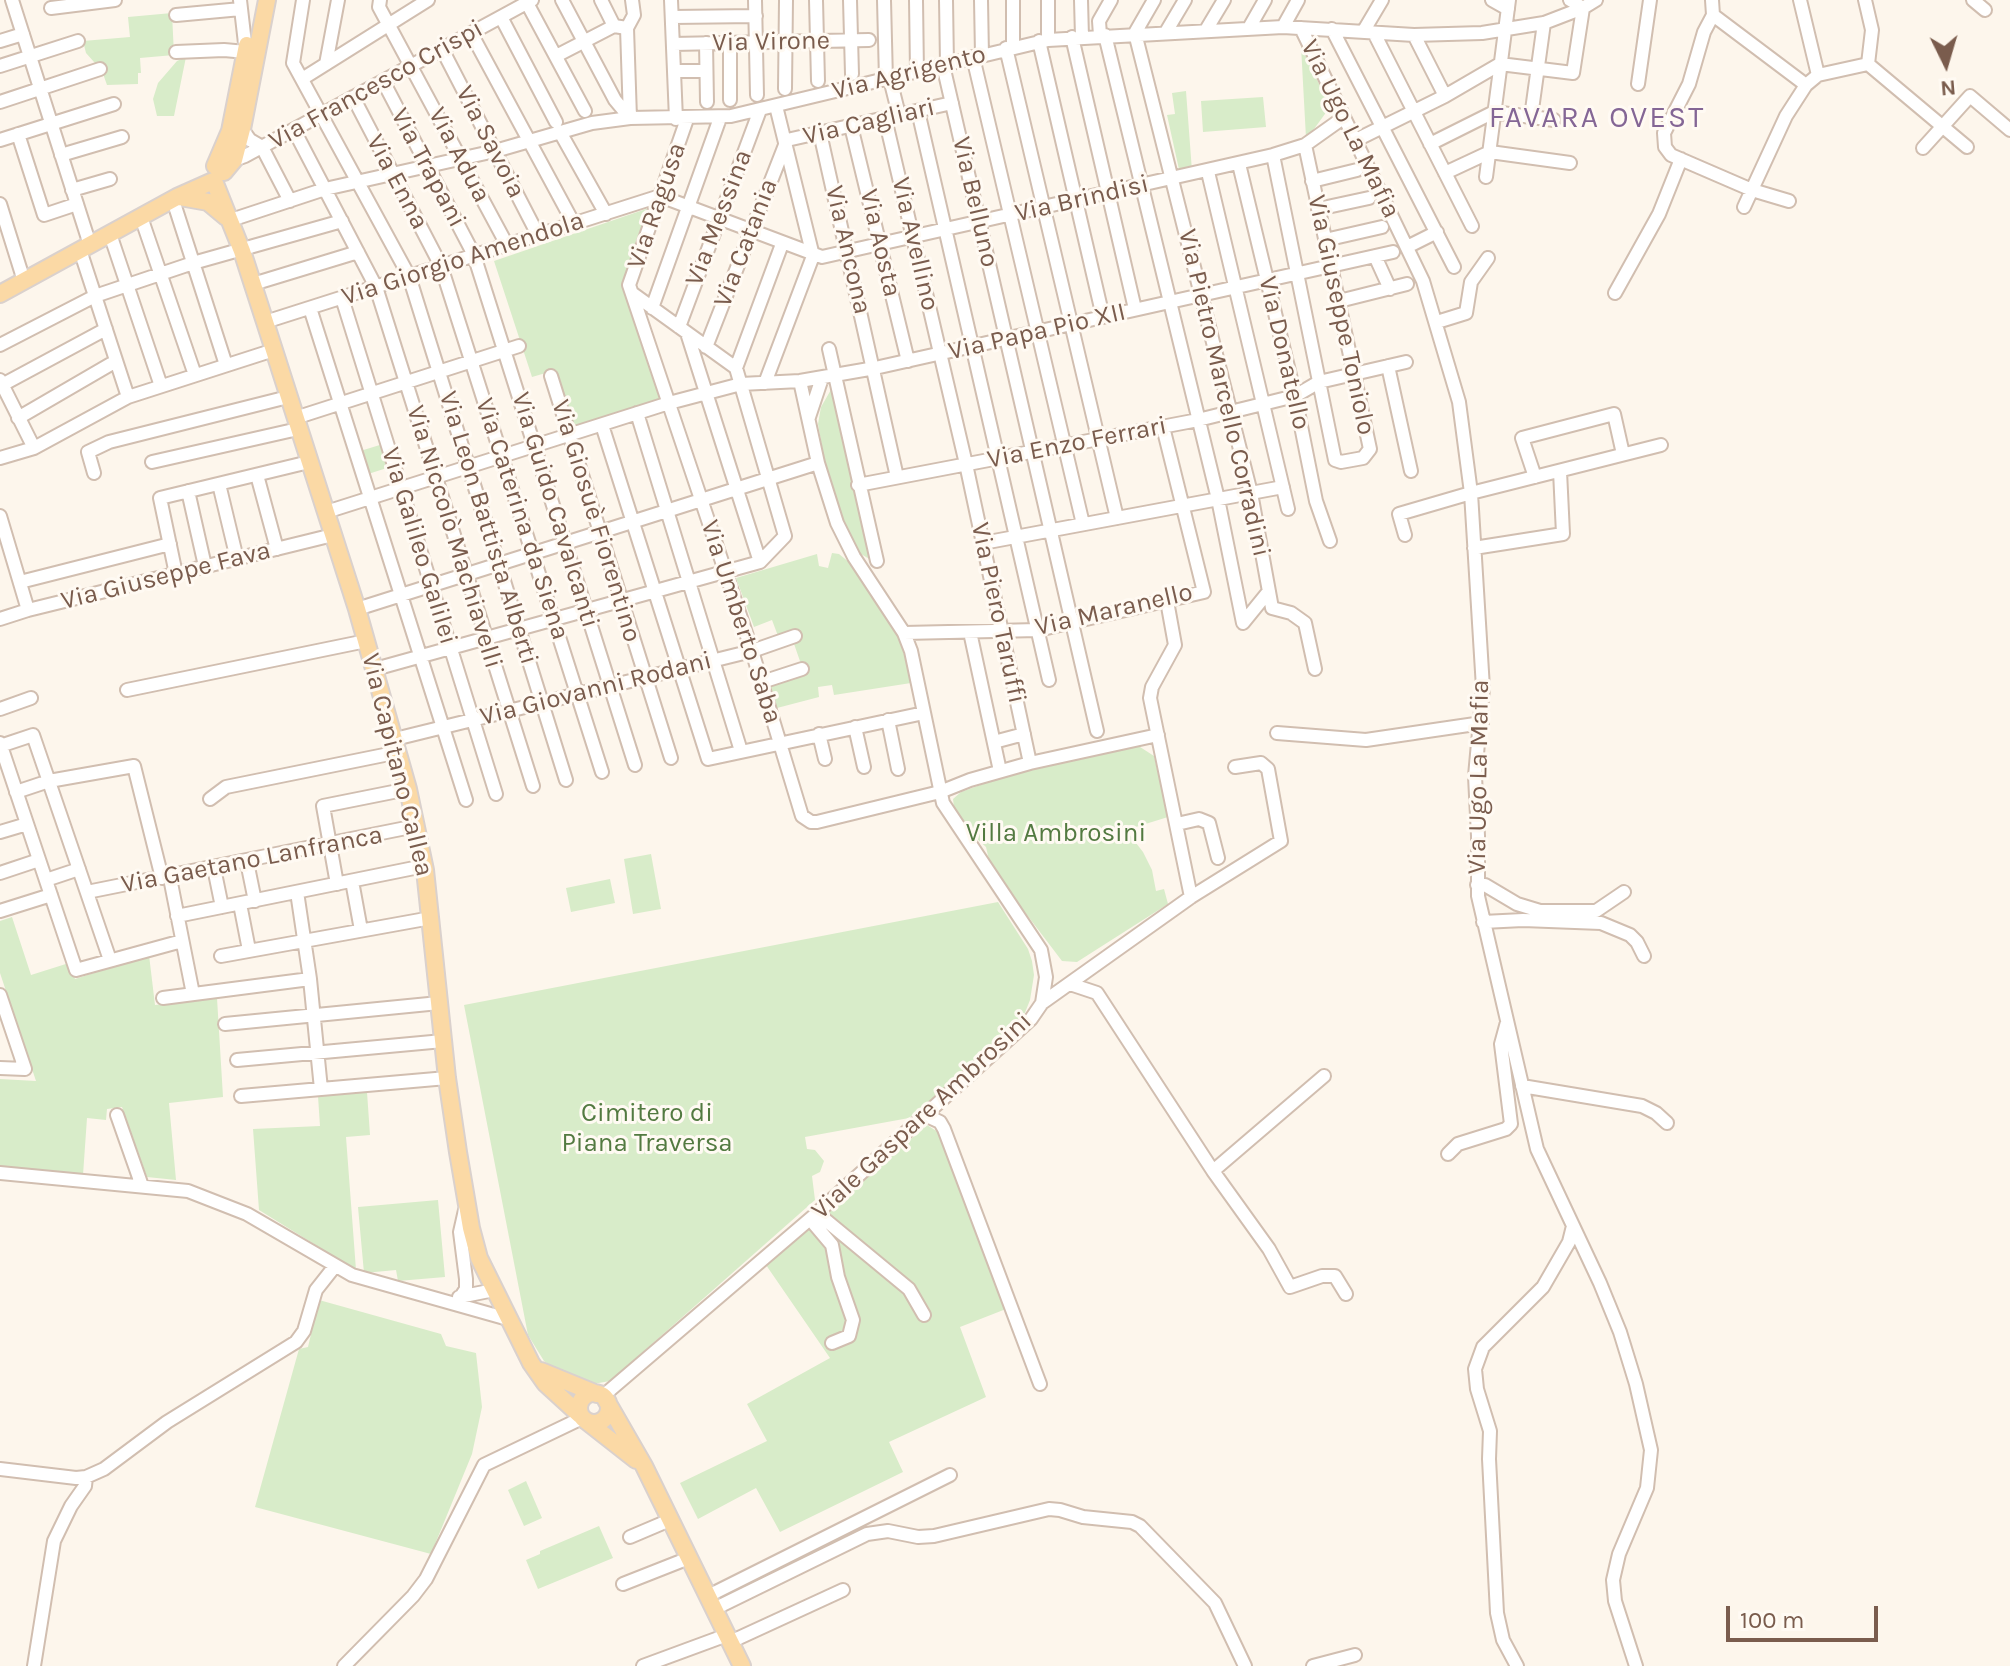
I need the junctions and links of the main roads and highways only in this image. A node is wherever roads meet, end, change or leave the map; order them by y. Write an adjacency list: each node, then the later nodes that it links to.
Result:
1 (267, 0): 3 (main road)
2 (246, 3): 3 (main road)
3 (219, 172): 4 (main road); 5 (main road, Via Capitano Callea)
4 (175, 198): 5 (main road); 6 (main road)
5 (231, 220): 7 (main road, Via Capitano Callea)
6 (0, 294)
7 (531, 1363): 8 (main road); 9 (main road, Via Capitano Callea)
8 (602, 1397): 9 (main road); 9 (main road); 10 (main road)
9 (582, 1418): 10 (main road, Via Capitano Callea)
10 (644, 1466): 11 (main road)
11 (742, 1666)

